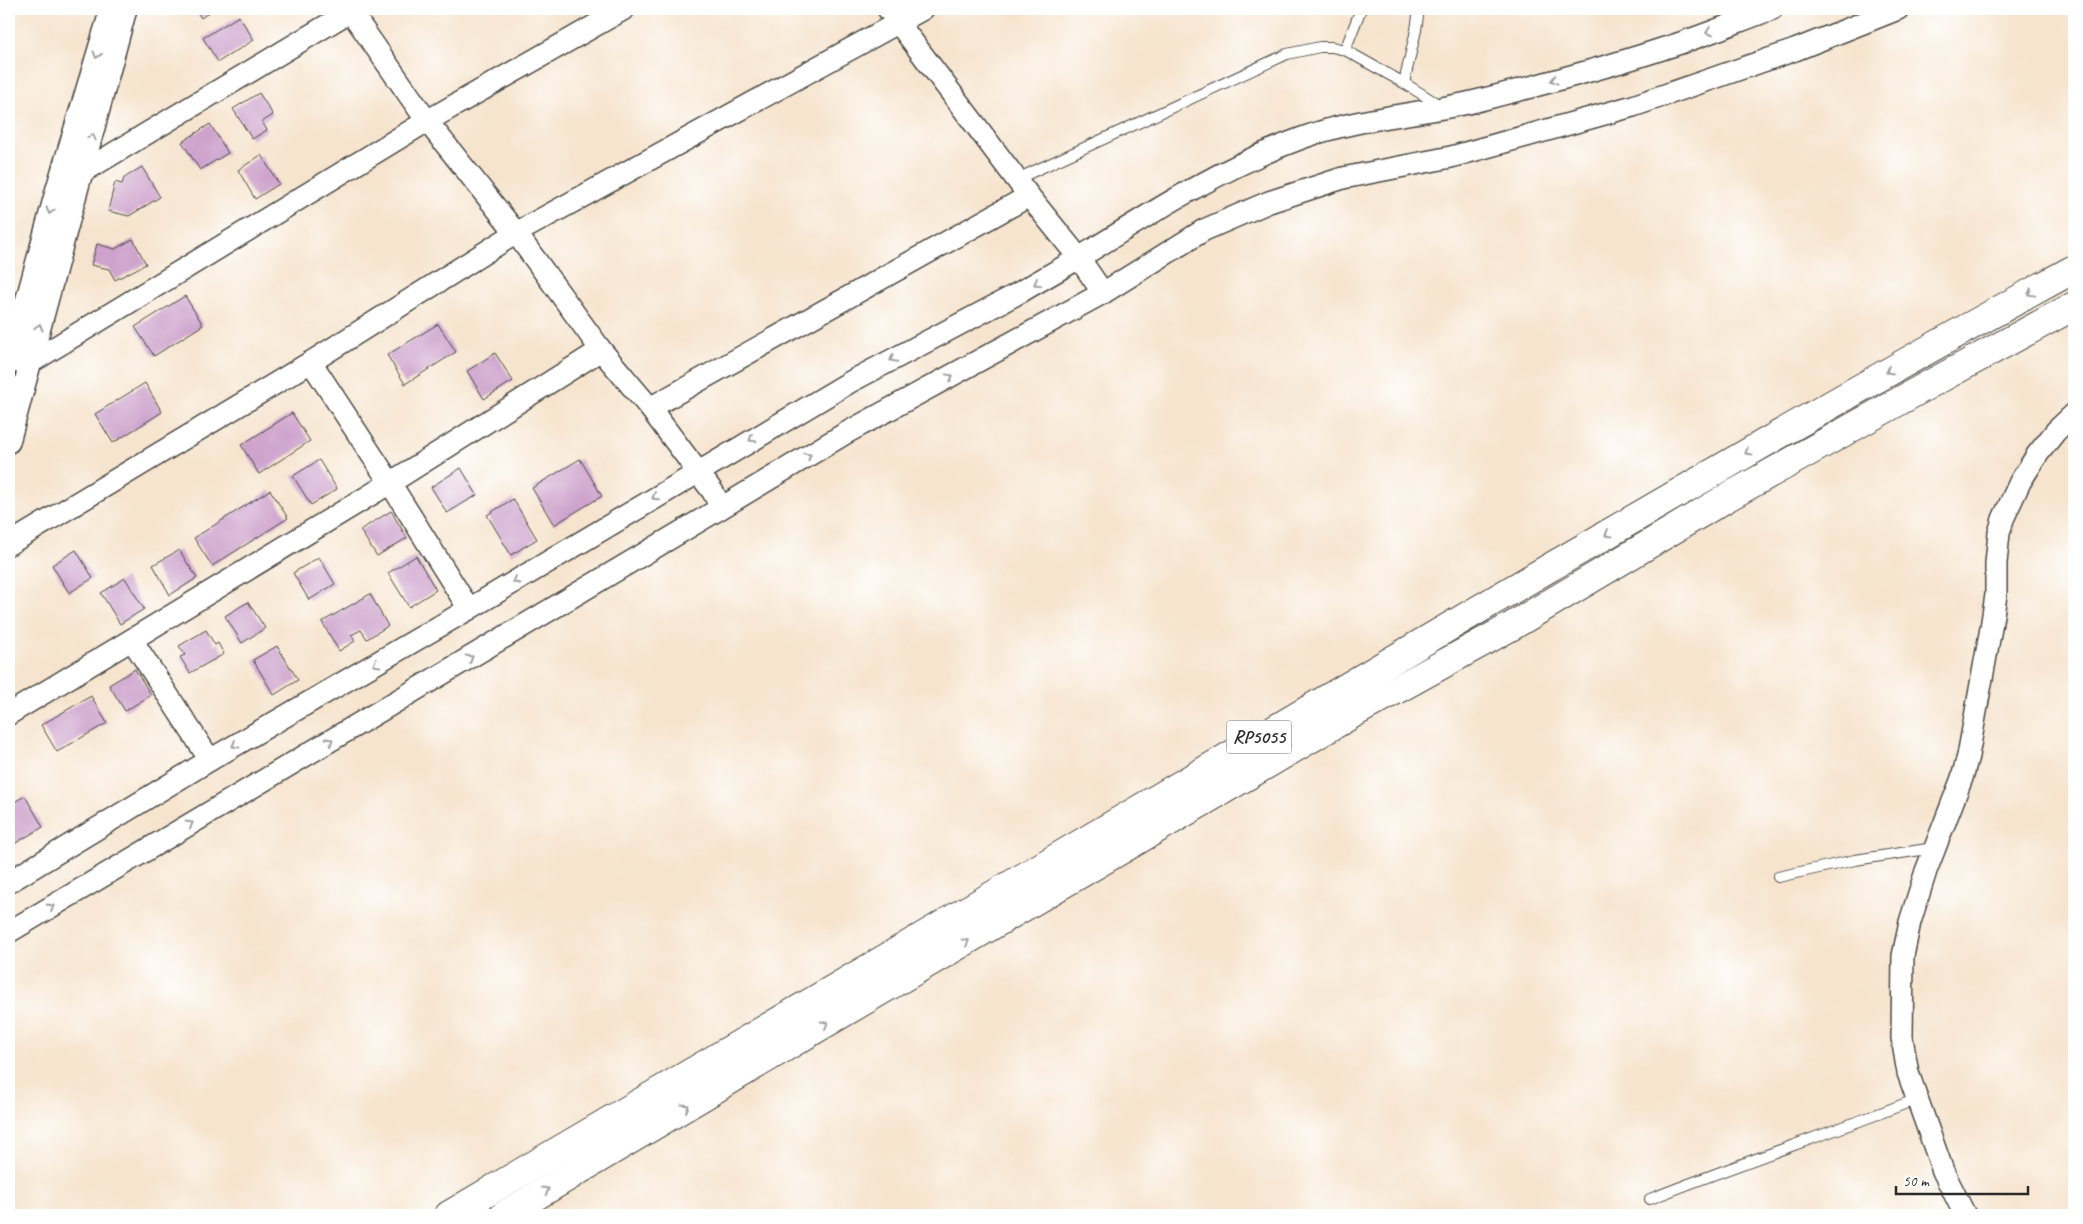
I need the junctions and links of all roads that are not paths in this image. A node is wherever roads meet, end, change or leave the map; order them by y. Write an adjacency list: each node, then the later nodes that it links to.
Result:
1 (111, 9): 16 (street, one-way to 16)
2 (126, 9): 15 (street, one-way to 2)
3 (351, 9): 14 (street); 15 (street)
4 (624, 9): 14 (street)
5 (923, 9): 10 (street)
6 (1361, 9): 11 (lane)
7 (1419, 9): 12 (lane)
8 (1772, 9): 13 (street, one-way to 13)
9 (1898, 9): 21 (street)
10 (893, 15): 17 (street); 18 (street)
11 (1345, 50): 12 (lane); 17 (lane)
12 (1404, 83): 13 (lane)
13 (1442, 107): 19 (street)
14 (426, 120): 18 (street); 24 (street)
15 (82, 172): 16 (street); 24 (street, one-way to 15)
16 (56, 188): 24 (street, one-way to 24)
17 (1023, 188): 19 (street); 26 (street)
18 (516, 233): 23 (street); 25 (street)
19 (1079, 258): 21 (street); 29 (street, one-way to 29)
20 (2074, 269): 43 (highway, RP5055, one-way to 43)
21 (1102, 293): 31 (street, one-way to 21)
22 (2074, 306): 44 (highway, RP5055, one-way to 22)
23 (601, 350): 26 (street); 30 (street)
24 (14, 362): 28 (street)
25 (312, 362): 30 (street); 32 (street)
26 (650, 408): 29 (street)
27 (2074, 414): 37 (street)
28 (9, 442)
29 (697, 472): 31 (street); 33 (street, one-way to 33)
30 (390, 483): 33 (street); 34 (street)
31 (721, 508): 40 (street, one-way to 31)
32 (9, 544)
33 (470, 609): 36 (street, one-way to 36)
34 (132, 640): 35 (street); 36 (street)
35 (9, 714)
36 (210, 760): 39 (street)
37 (1935, 848): 38 (lane); 41 (street)
38 (1778, 877)
39 (9, 882)
40 (9, 932)
41 (1917, 1099): 42 (lane); 45 (street)
42 (1650, 1199)
43 (449, 1215)
44 (504, 1215)
45 (1965, 1215)

